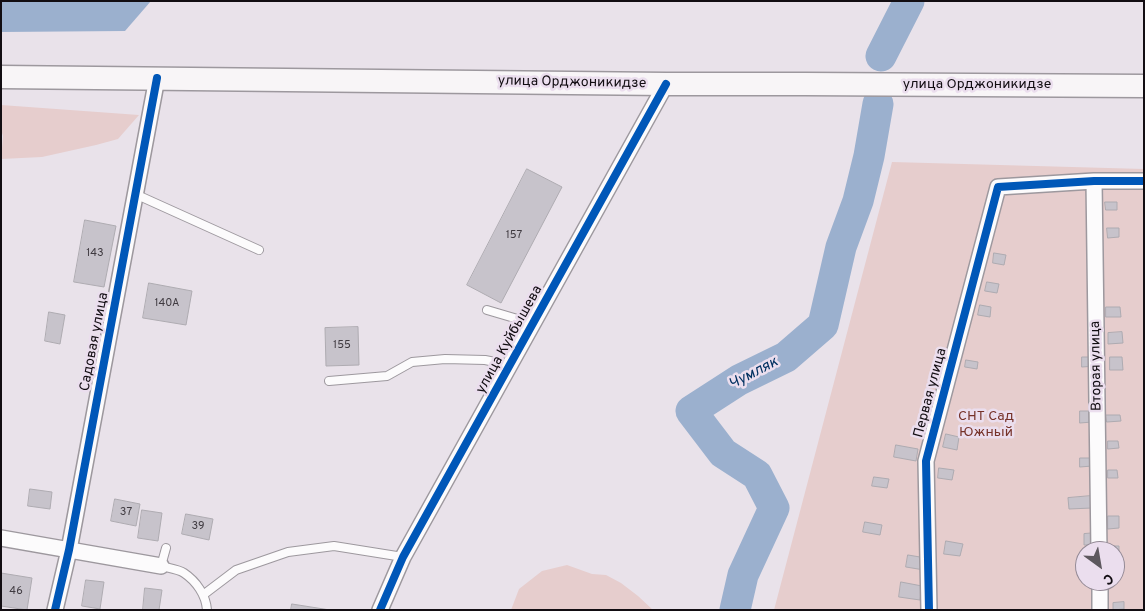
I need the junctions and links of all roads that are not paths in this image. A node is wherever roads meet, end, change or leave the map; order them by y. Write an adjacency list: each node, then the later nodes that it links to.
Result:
1 (1, 78): 2 (main road, улица Орджоникидзе)
2 (157, 78): 3 (main road, улица Орджоникидзе); 7 (street, Садовая улица)
3 (666, 84): 4 (main road, улица Орджоникидзе); 10 (street, улица Куйбышева)
4 (1144, 86)
5 (1094, 181): 6 (street); 14 (street, Вторая улица); 24 (street, Первая улица)
6 (1144, 181)
7 (135, 194): 8 (lane); 16 (street, Садовая улица)
8 (259, 250)
9 (487, 310): 10 (lane)
10 (531, 328): 11 (street, улица Куйбышева)
11 (510, 365): 12 (lane); 17 (street, улица Куйбышева)
12 (329, 381)
13 (1, 538): 16 (street)
14 (1100, 541)
15 (166, 548): 18 (lane)
16 (69, 550): 18 (street); 21 (street, Садовая улица)
17 (403, 557): 20 (lane); 23 (street, улица Куйбышева)
18 (161, 566): 20 (lane)
19 (1100, 591): 25 (street)
20 (203, 595): 22 (lane)
21 (55, 610)
22 (208, 610)
23 (380, 610)
24 (929, 610)
25 (1100, 610)

